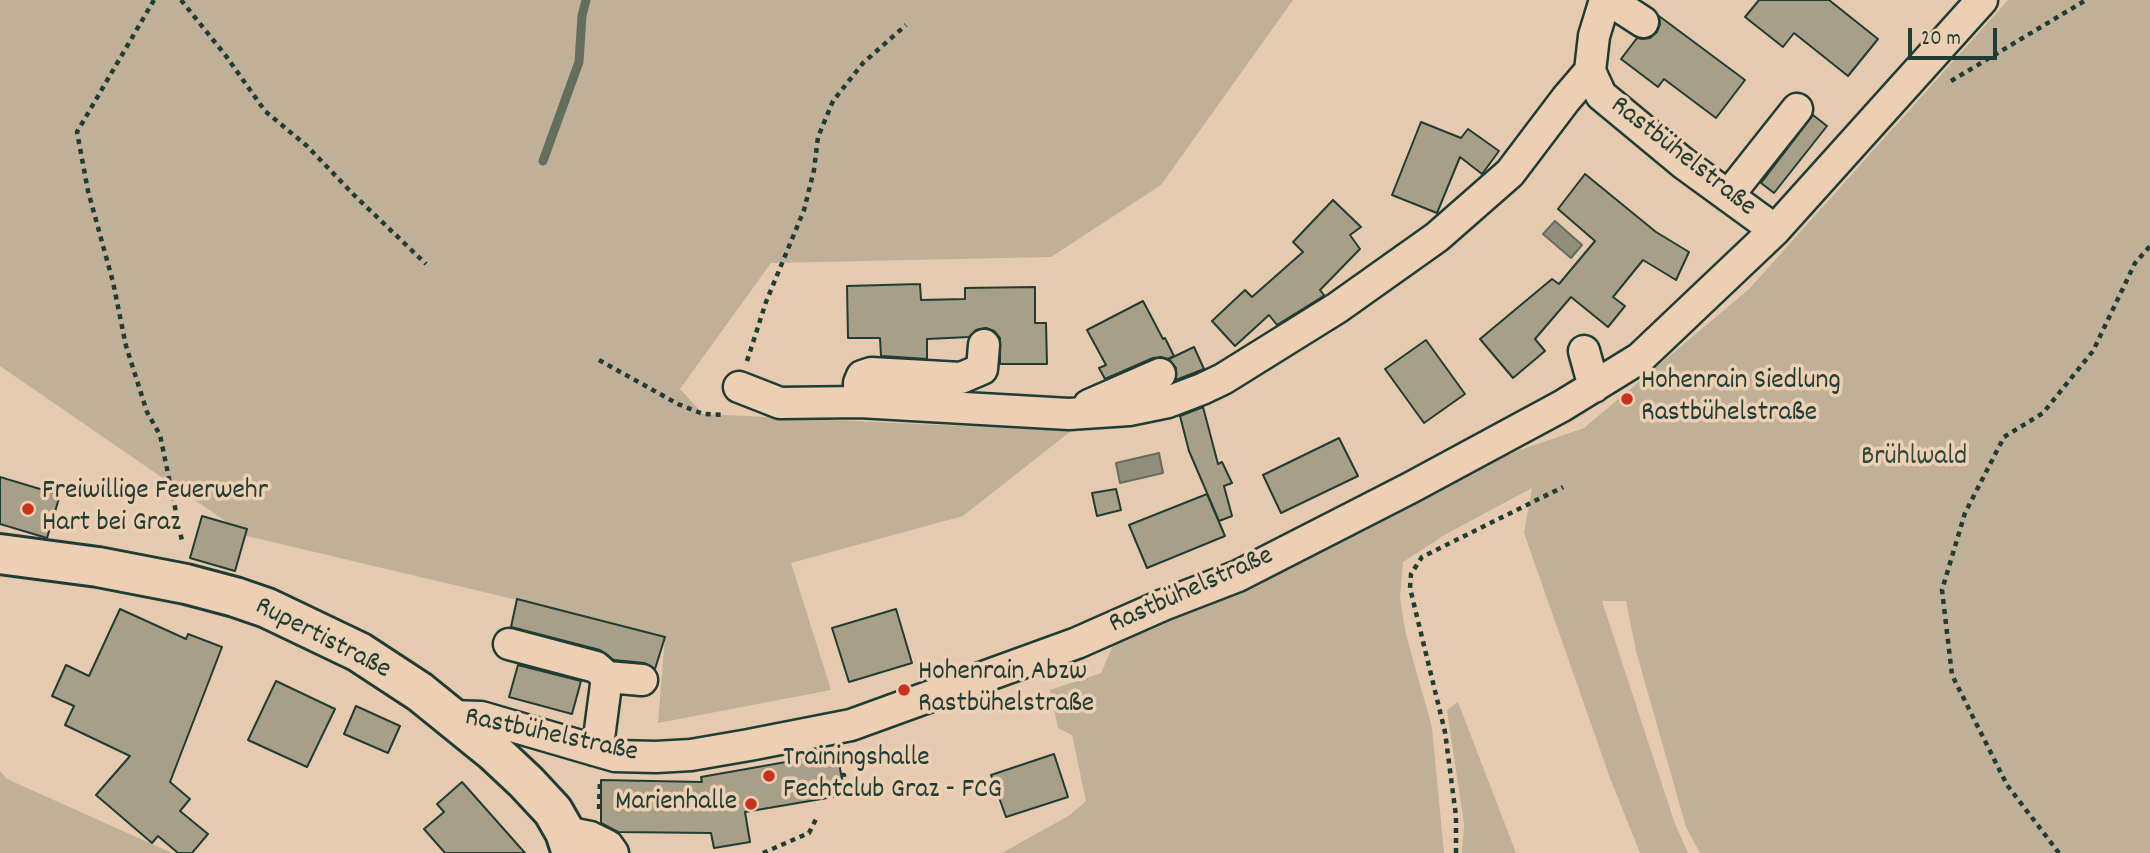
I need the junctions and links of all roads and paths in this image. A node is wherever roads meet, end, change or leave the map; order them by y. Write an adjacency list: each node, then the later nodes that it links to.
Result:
1 (154, 0): 23 (path)
2 (181, 0): 14 (path)
3 (1982, 0): 12 (street, Rastbühelstraße)
4 (2086, 0): 9 (path)
5 (1603, 1): 6 (street); 8 (street, Rastbühelstraße)
6 (1643, 22)
7 (906, 25): 18 (path)
8 (1590, 71): 11 (street, Rastbühelstraße); 21 (street)
9 (1944, 86)
10 (1797, 109): 11 (street)
11 (1728, 196): 12 (street, Rastbühelstraße)
12 (1774, 230): 19 (street, Rastbühelstraße)
13 (2150, 246): 37 (path)
14 (426, 264)
15 (984, 345): 20 (street)
16 (1584, 351): 19 (street)
17 (1160, 374): 21 (street)
18 (739, 387): 20 (street)
19 (1594, 387): 29 (street, Rastbühelstraße)
20 (859, 402): 21 (street)
21 (1069, 414)
22 (1563, 487): 36 (path)
23 (182, 541)
24 (0, 554): 28 (main road, Rupertistraße)
25 (509, 644): 26 (street)
26 (607, 677): 27 (street); 29 (street)
27 (642, 680)
28 (450, 716): 29 (street, Rastbühelstraße); 34 (main road, Rupertistraße)
29 (597, 762): 32 (path)
30 (841, 775): 31 (path)
31 (856, 794)
32 (599, 805)
33 (816, 819): 35 (path)
34 (589, 846)
35 (763, 853)
36 (1456, 853)
37 (2059, 853)

